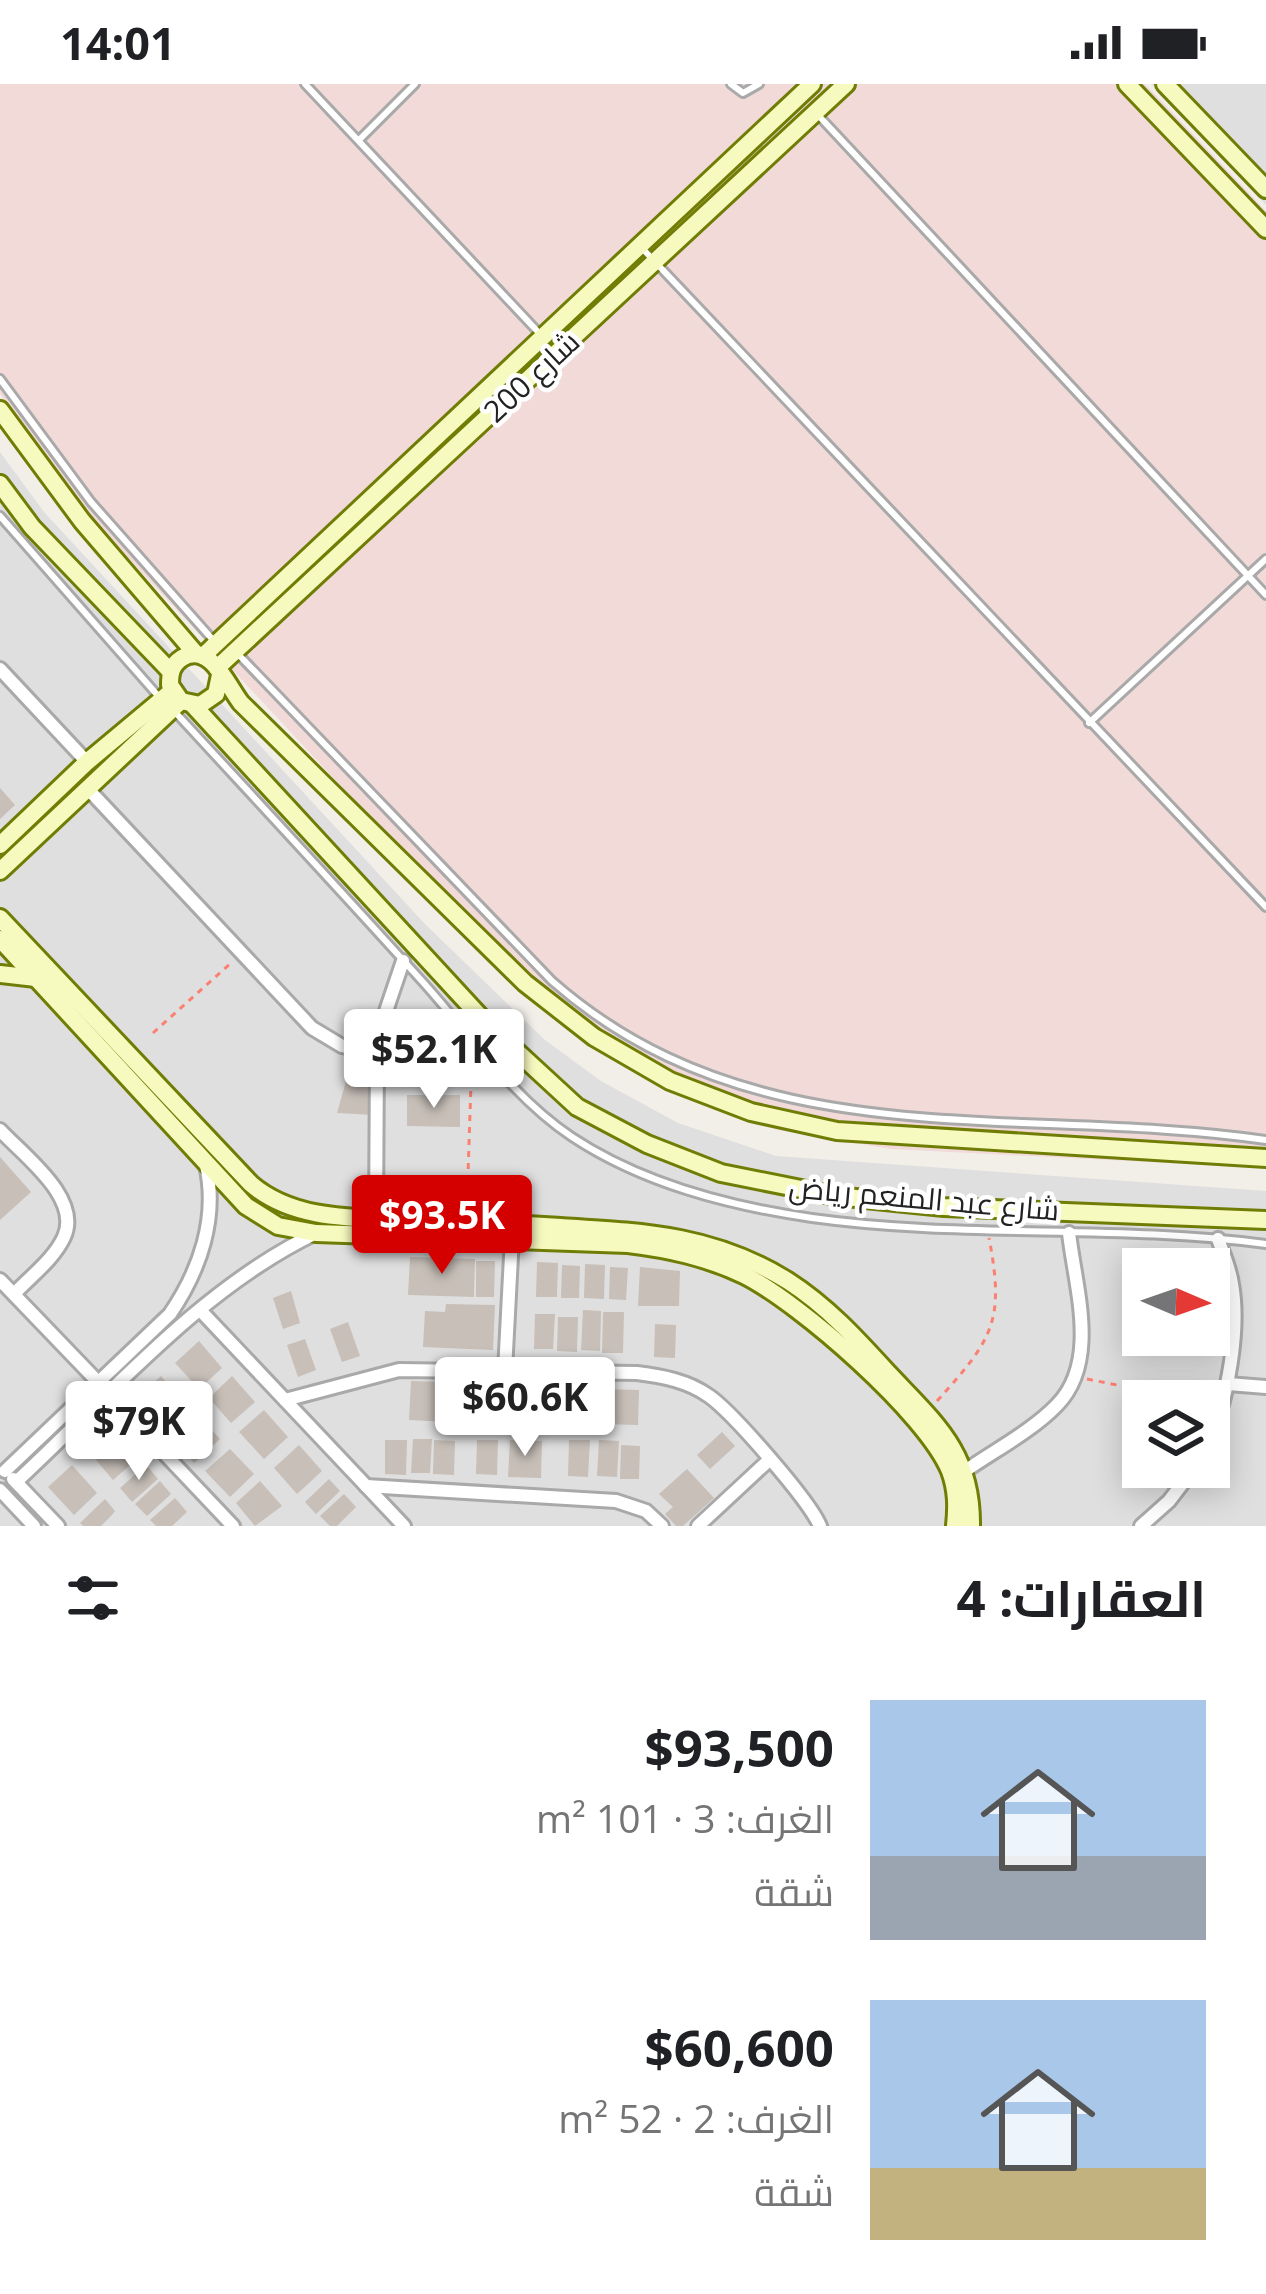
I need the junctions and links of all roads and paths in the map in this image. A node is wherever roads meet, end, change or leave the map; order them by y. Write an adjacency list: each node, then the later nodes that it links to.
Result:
1 (305, 84): 10 (lane)
2 (415, 84): 10 (lane)
3 (731, 84): 4 (lane)
4 (759, 84)
5 (846, 84): 9 (street, شارع 200)
6 (1127, 84): 12 (street)
7 (1165, 84): 11 (street)
8 (800, 88): 13 (street, شارع 200)
9 (816, 113): 14 (street, شارع 200); 21 (lane)
10 (358, 140): 15 (lane)
11 (1266, 189)
12 (1266, 229)
13 (639, 245): 14 (lane); 15 (street, شارع 200)
14 (655, 262): 24 (street, شارع 200); 29 (lane)
15 (543, 336): 23 (street, شارع 200)
16 (0, 379): 23 (lane)
17 (0, 410): 23 (street)
18 (0, 484): 26 (street)
19 (0, 516): 28 (lane)
20 (1266, 559): 21 (lane)
21 (1248, 576): 22 (lane); 29 (lane)
22 (1266, 595)
23 (205, 651): 26 (street); 27 (street)
24 (237, 653): 27 (street, شارع 200); 45 (lane)
25 (0, 669): 30 (street)
26 (171, 672): 28 (street)
27 (219, 672): 28 (street); 47 (street, شارع عبد المنعم رياض)
28 (176, 701): 30 (street); 31 (street); 38 (lane); 49 (street, شارع عبد المنعم رياض)
29 (1090, 723): 34 (lane)
30 (88, 762): 32 (street)
31 (88, 789): 33 (street); 37 (street)
32 (0, 844)
33 (0, 871)
34 (1266, 907)
35 (0, 918): 46 (street)
36 (0, 939): 40 (street)
37 (241, 954): 41 (path); 43 (street)
38 (403, 961): 42 (lane); 43 (street)
39 (0, 974): 40 (street)
40 (36, 978): 46 (street)
41 (153, 1033)
42 (472, 1039): 50 (path); 51 (lane)
43 (376, 1053): 48 (street)
44 (0, 1130): 58 (street)
45 (1266, 1140)
46 (209, 1152): 48 (street); 53 (street); 63 (street)
47 (1266, 1158)
48 (376, 1219): 50 (street)
49 (1266, 1220)
50 (466, 1221): 52 (street)
51 (988, 1231): 54 (lane); 69 (path)
52 (513, 1232): 53 (street); 60 (street); 69 (street); 84 (street)
53 (316, 1233): 59 (street)
54 (1069, 1233): 55 (lane); 61 (street)
55 (1218, 1238): 56 (lane); 62 (street)
56 (1266, 1244)
57 (0, 1280): 58 (street)
58 (14, 1294): 63 (street)
59 (200, 1310): 67 (street); 68 (street)
60 (506, 1371): 68 (street); 70 (street)
61 (1075, 1377): 65 (path); 72 (street)
62 (1228, 1380)
63 (98, 1382): 71 (street)
64 (1230, 1384): 66 (street)
65 (1122, 1386)
66 (1266, 1388)
67 (110, 1395): 73 (street); 79 (street)
68 (285, 1400): 74 (street)
69 (926, 1413): 72 (street)
70 (769, 1460): 82 (street); 83 (street)
71 (3, 1468): 73 (street)
72 (965, 1471): 85 (street)
73 (16, 1482): 78 (street)
74 (366, 1486): 80 (street); 81 (street)
75 (1179, 1488): 86 (street)
76 (0, 1490): 77 (street)
77 (34, 1526)
78 (58, 1526)
79 (232, 1526)
80 (404, 1526)
81 (662, 1526)
82 (698, 1526)
83 (820, 1526)
84 (956, 1526)
85 (971, 1526)
86 (1141, 1526)

